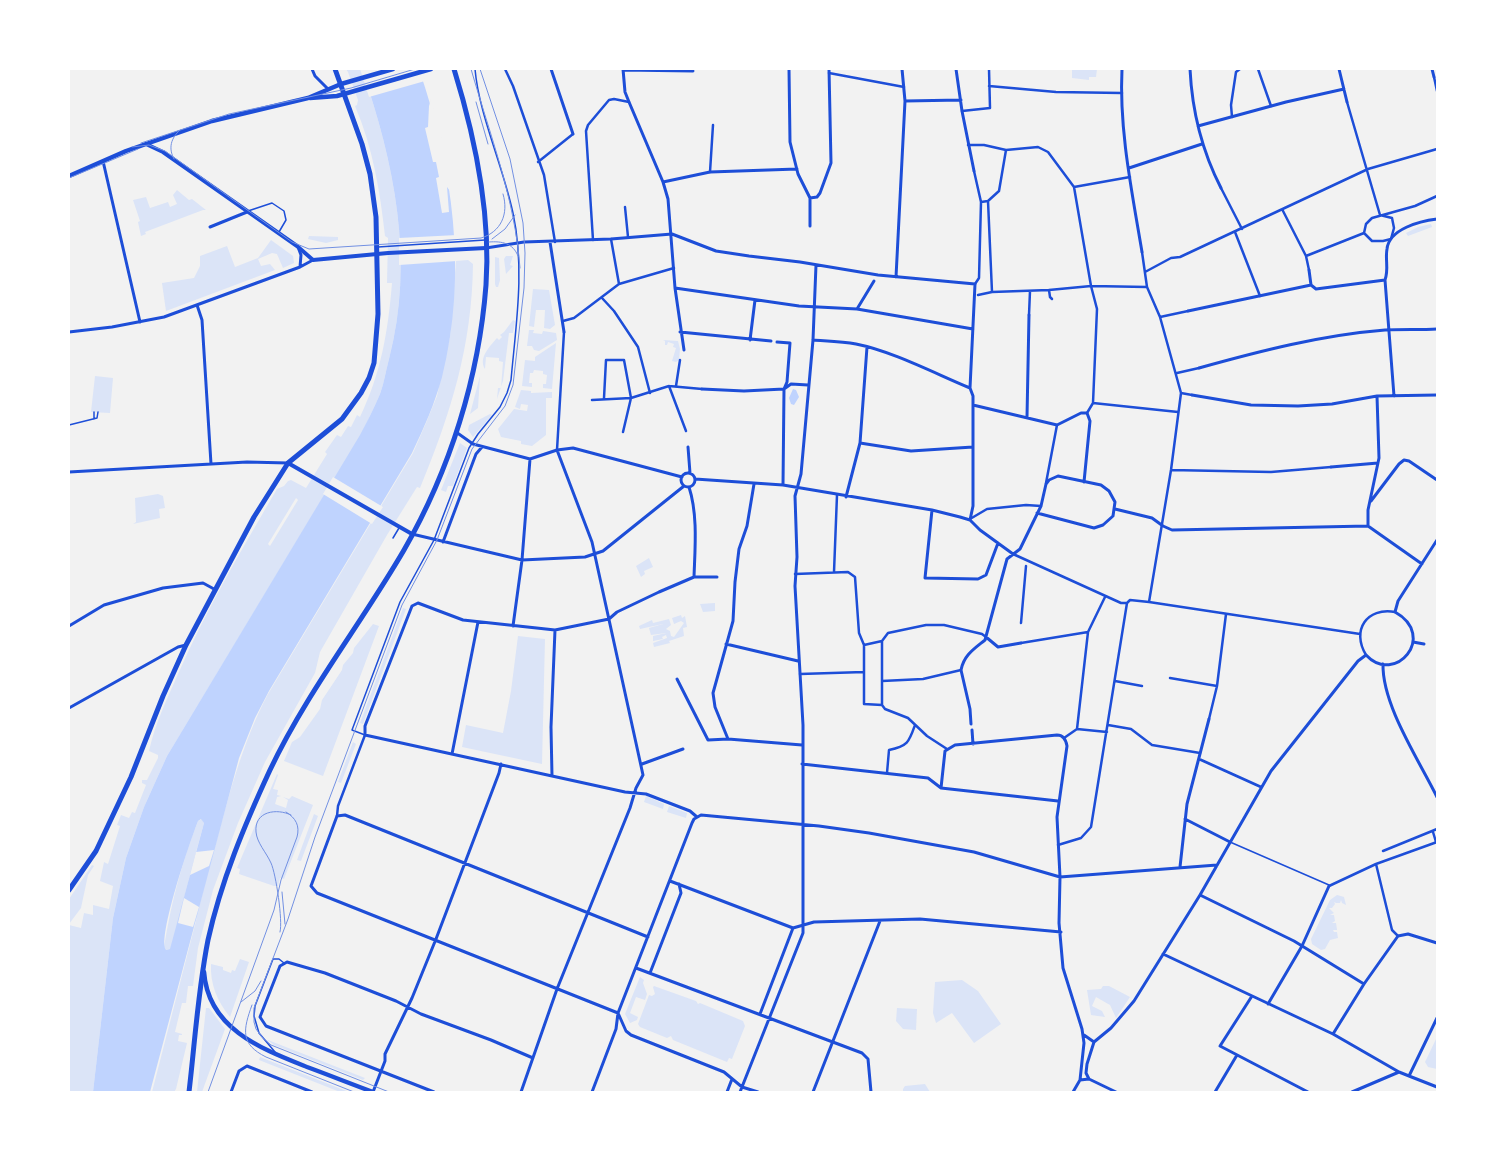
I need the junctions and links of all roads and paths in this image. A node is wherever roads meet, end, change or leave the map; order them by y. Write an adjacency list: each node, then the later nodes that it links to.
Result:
1 (312, 69): 27 (street)
2 (335, 69): 24 (main road)
3 (393, 69): 24 (main road)
4 (431, 69): 31 (main road)
5 (454, 69): 79 (main road)
6 (475, 69): 83 (lane)
7 (505, 69): 49 (street)
8 (551, 69): 42 (street)
9 (790, 69): 51 (street)
10 (829, 69): 22 (street)
11 (902, 69): 26 (street)
12 (956, 69): 33 (street)
13 (989, 69): 25 (street)
14 (1122, 69): 30 (street)
15 (1190, 69): 41 (street)
16 (1240, 69): 39 (street)
17 (1258, 69): 37 (street)
18 (1339, 69): 28 (street)
19 (1432, 69): 23 (street)
20 (623, 70): 21 (street); 34 (street)
21 (693, 71)
22 (829, 73): 26 (street); 61 (street)
23 (1434, 77): 29 (street)
24 (341, 84): 27 (main road); 31 (main road)
25 (989, 86): 30 (street); 38 (street)
26 (904, 87): 35 (street)
27 (328, 89): 32 (main road)
28 (1344, 89): 36 (street); 37 (street)
29 (1437, 91)
30 (1122, 93): 50 (street)
31 (345, 94): 32 (main road); 85 (main road)
32 (308, 98): 43 (main road)
33 (961, 100): 35 (street); 38 (street)
34 (629, 102): 57 (street); 80 (street)
35 (905, 102): 98 (street)
36 (1347, 102): 52 (street)
37 (1271, 107): 39 (street)
38 (962, 111): 44 (street)
39 (1232, 117): 41 (street)
40 (713, 125): 54 (street)
41 (1198, 126): 45 (street)
42 (573, 134): 49 (street)
43 (146, 144): 48 (main road); 66 (street)
44 (968, 144): 47 (street); 53 (street)
45 (1202, 144): 50 (street); 59 (street)
46 (1437, 149): 52 (street)
47 (1006, 150): 58 (street); 62 (street)
48 (103, 161): 55 (main road); 122 (street)
49 (538, 162): 82 (street)
50 (1129, 168): 56 (street)
51 (797, 169): 54 (street); 61 (street)
52 (1368, 169): 65 (street); 67 (street)
53 (974, 171): 63 (street)
54 (710, 172): 57 (street)
55 (69, 176)
56 (1130, 177): 58 (street); 87 (street)
57 (663, 182): 75 (street)
58 (1074, 187): 104 (street)
59 (1221, 188): 71 (street)
60 (1437, 196): 67 (street)
61 (810, 198): 69 (street)
62 (988, 201): 63 (street); 109 (street)
63 (981, 202): 102 (street)
64 (625, 207): 76 (street)
65 (1282, 209): 71 (street); 89 (street)
66 (247, 212): 70 (street); 74 (street); 74 (lane)
67 (1380, 215): 73 (street); 78 (street)
68 (1437, 219): 78 (street)
69 (810, 226)
70 (210, 227)
71 (1242, 229): 72 (street)
72 (1235, 232): 90 (street); 111 (street)
73 (1364, 233): 78 (street); 89 (street)
74 (278, 234): 84 (street)
75 (672, 234): 76 (street); 93 (street); 95 (street)
76 (628, 237): 77 (street)
77 (611, 239): 80 (street); 101 (street)
78 (1391, 239): 99 (street)
79 (485, 240): 85 (lane); 86 (main road)
80 (594, 240): 82 (street)
81 (550, 242): 82 (street); 83 (street); 121 (street)
82 (555, 242)
83 (518, 243): 86 (street); 166 (lane)
84 (297, 246): 91 (street); 94 (street)
85 (377, 247): 88 (main road)
86 (486, 248): 88 (street); 164 (main road)
87 (1142, 252): 97 (street)
88 (378, 254): 91 (street); 173 (main road)
89 (1306, 256): 96 (street)
90 (1180, 257): 92 (street); 97 (street)
91 (313, 260): 94 (street)
92 (1179, 263)
93 (816, 265): 98 (street); 116 (street)
94 (300, 267): 115 (street)
95 (674, 268): 101 (street); 105 (street)
96 (1309, 270): 103 (street)
97 (1145, 272): 106 (street)
98 (896, 277): 102 (street)
99 (1385, 280): 103 (street); 125 (street)
100 (874, 281): 117 (street)
101 (619, 284): 112 (street)
102 (975, 284): 123 (street)
103 (1311, 285): 111 (street)
104 (1091, 286): 106 (street); 107 (street); 153 (street)
105 (675, 288): 114 (street); 128 (street)
106 (1147, 288): 120 (street)
107 (1049, 290): 108 (street); 113 (street)
108 (1030, 291): 109 (street); 119 (street)
109 (992, 292): 110 (street)
110 (978, 295)
111 (1260, 296): 118 (street)
112 (602, 298): 121 (street); 144 (street)
113 (1052, 299)
114 (755, 300): 116 (street); 129 (street)
115 (197, 305): 122 (street); 175 (street)
116 (815, 307): 117 (street); 130 (street)
117 (857, 309): 123 (street)
118 (1188, 310): 120 (street)
119 (1029, 315): 159 (street)
120 (1160, 316): 137 (street)
121 (563, 321): 127 (street)
122 (140, 322): 126 (street)
123 (973, 329): 141 (street)
124 (1437, 329): 125 (street)
125 (1390, 330): 136 (street); 149 (street)
126 (69, 332)
127 (564, 332): 171 (street)
128 (680, 332): 129 (street); 134 (street)
129 (750, 340): 131 (street)
130 (813, 340): 133 (street); 138 (street)
131 (771, 342)
132 (777, 342): 143 (street)
133 (867, 347): 141 (street); 167 (street)
134 (684, 350)
135 (680, 360): 140 (street)
136 (1199, 368): 137 (street)
137 (1177, 373): 145 (street)
138 (808, 384): 143 (street); 189 (street)
139 (669, 386): 140 (street); 144 (street); 163 (street)
140 (676, 386): 142 (street)
141 (970, 388): 154 (street)
142 (702, 389): 143 (street)
143 (784, 389): 186 (street)
144 (650, 393): 151 (street)
145 (1181, 393): 146 (street); 157 (street)
146 (1192, 395): 148 (street)
147 (1437, 395): 149 (street)
148 (1377, 396): 149 (street); 174 (street)
149 (1394, 396)
150 (604, 398): 151 (street); 151 (street); 152 (street)
151 (631, 398): 165 (street)
152 (592, 400)
153 (1093, 403): 157 (street); 158 (street)
154 (973, 405): 159 (street); 170 (street)
155 (94, 412): 160 (lane)
156 (98, 412): 160 (lane)
157 (1179, 412): 177 (street)
158 (1087, 413): 162 (street); 183 (street)
159 (1027, 417): 162 (street)
160 (94, 419): 161 (lane)
161 (69, 425)
162 (1057, 425): 185 (street)
163 (686, 431)
164 (456, 432): 166 (street); 201 (main road)
165 (624, 432)
166 (472, 443): 168 (street); 203 (lane)
167 (860, 443): 170 (street); 191 (street)
168 (482, 447): 172 (street); 205 (street)
169 (688, 447): 179 (street)
170 (973, 447): 197 (street)
171 (557, 450): 172 (street); 180 (street); 207 (street)
172 (530, 459): 209 (street)
173 (288, 463): 175 (street); 200 (street); 216 (main road)
174 (1378, 463): 176 (street); 192 (street)
175 (211, 464): 178 (street)
176 (1331, 467): 177 (street)
177 (1171, 470): 198 (street)
178 (69, 472)
179 (690, 473): 180 (street); 181 (street)
180 (682, 477): 187 (street)
181 (695, 479): 184 (street); 188 (street)
182 (1437, 480): 192 (street)
183 (1084, 482): 185 (street); 194 (street)
184 (754, 484): 186 (street); 234 (street)
185 (1046, 484): 193 (street)
186 (783, 485): 189 (street)
187 (684, 486): 188 (street); 207 (street)
188 (689, 487): 214 (street)
189 (798, 488): 190 (street); 213 (street)
190 (836, 495): 191 (street); 212 (street)
191 (846, 497): 195 (street)
192 (1370, 504): 199 (street)
193 (1040, 506): 196 (street); 197 (street)
194 (1115, 509): 196 (street); 198 (street)
195 (932, 510): 197 (street); 206 (street)
196 (1037, 513): 208 (street)
197 (970, 520): 206 (street)
198 (1163, 526): 199 (street); 218 (street)
199 (1368, 526): 210 (street)
200 (399, 528): 201 (street); 202 (lane)
201 (412, 534): 203 (street); 310 (main road)
202 (393, 538)
203 (434, 540): 205 (street); 259 (lane)
204 (1437, 540): 210 (street)
205 (443, 542): 209 (street)
206 (998, 543): 208 (street)
207 (595, 554): 209 (street); 222 (street)
208 (1013, 554): 217 (street); 230 (street)
209 (522, 560): 226 (street)
210 (1422, 564): 220 (street)
211 (1026, 566): 224 (street)
212 (834, 572): 213 (street); 237 (street)
213 (795, 574): 239 (street)
214 (694, 577): 215 (street); 222 (street)
215 (717, 577)
216 (214, 589): 225 (street); 236 (main road)
217 (1105, 597): 219 (street); 228 (street)
218 (1149, 602): 219 (street); 221 (street)
219 (1127, 603): 247 (street)
220 (1395, 612): 229 (street); 232 (street)
221 (1226, 614): 229 (street); 249 (street)
222 (609, 619): 227 (street); 270 (street)
223 (478, 622): 226 (street); 259 (street); 267 (street)
224 (1021, 623)
225 (69, 626)
226 (512, 626): 227 (street)
227 (555, 630): 273 (street)
228 (1088, 632): 233 (street); 256 (street)
229 (1360, 634): 238 (street)
230 (986, 637): 231 (street); 233 (street); 241 (street)
231 (882, 641): 237 (street); 246 (street)
232 (1413, 642): 235 (street); 240 (street)
233 (1020, 643)
234 (726, 644): 239 (street); 261 (street)
235 (1424, 644)
236 (186, 645): 251 (street); 296 (main road)
237 (864, 645): 242 (street)
238 (1366, 654): 240 (street); 274 (street)
239 (798, 660): 243 (street)
240 (1383, 664): 277 (street)
241 (961, 670): 246 (street); 253 (street)
242 (864, 672): 243 (street); 250 (street)
243 (800, 674): 263 (street)
244 (1170, 678): 249 (street)
245 (677, 679): 261 (street)
246 (882, 681): 250 (street)
247 (1115, 681): 248 (street); 255 (street)
248 (1142, 686)
249 (1217, 686): 252 (street)
250 (882, 705): 254 (street)
251 (69, 708)
252 (1209, 719): 266 (street)
253 (971, 724)
254 (915, 725): 264 (street); 272 (street)
255 (1108, 725): 258 (street); 266 (street)
256 (1077, 729): 258 (street); 260 (street)
257 (972, 730): 262 (street)
258 (1107, 732): 286 (street)
259 (365, 735): 267 (street); 279 (street)
260 (1064, 738): 262 (street); 278 (street)
261 (728, 739): 263 (street)
262 (973, 744): 264 (street)
263 (802, 745): 271 (street)
264 (947, 748): 275 (street)
265 (683, 749): 270 (street)
266 (1200, 753): 268 (street)
267 (452, 754): 269 (street)
268 (1199, 759): 274 (street); 281 (street)
269 (501, 764): 273 (street); 288 (street)
270 (642, 764): 276 (street)
271 (802, 764): 272 (street); 300 (street)
272 (887, 773): 275 (street)
273 (552, 776): 276 (street)
274 (1261, 787): 284 (street)
275 (941, 788): 278 (street)
276 (635, 792): 280 (street); 298 (street)
277 (1437, 797)
278 (1058, 802): 286 (street)
279 (337, 816): 288 (street); 305 (street)
280 (697, 817): 292 (street); 293 (street)
281 (1185, 819): 284 (street); 291 (street)
282 (1437, 829): 283 (street)
283 (1433, 832): 285 (street); 287 (street)
284 (1230, 842): 290 (street); 295 (lane)
285 (1437, 842): 289 (street)
286 (1058, 845): 292 (street)
287 (1383, 850)
288 (464, 863): 298 (street); 305 (street)
289 (1376, 864): 295 (street); 303 (street)
290 (1217, 865): 291 (street); 297 (street)
291 (1180, 866): 292 (street)
292 (1060, 877): 302 (street)
293 (670, 881): 294 (street); 304 (street)
294 (678, 884): 301 (street); 312 (street)
295 (1329, 886): 307 (street)
296 (69, 890)
297 (1200, 895): 307 (street); 308 (street)
298 (589, 913): 304 (street); 314 (street)
299 (880, 921): 300 (street); 302 (street); 326 (street)
300 (803, 926): 301 (street); 320 (street)
301 (793, 928): 319 (street)
302 (1061, 932): 324 (street)
303 (1398, 936): 306 (street); 313 (street)
304 (648, 937): 311 (street)
305 (436, 939): 314 (street); 317 (street)
306 (1437, 943)
307 (1302, 946): 313 (street); 316 (street)
308 (1163, 954): 315 (street); 327 (street)
309 (284, 963): 317 (street); 328 (lane); 331 (street)
310 (204, 964): 328 (main road); 339 (main road)
311 (636, 968): 312 (street); 318 (street)
312 (650, 973): 319 (street)
313 (1364, 984): 325 (street)
314 (557, 989): 318 (street); 330 (street)
315 (1252, 996): 316 (street); 329 (street)
316 (1268, 1004): 325 (street)
317 (407, 1006): 330 (street); 331 (street)
318 (618, 1014): 322 (street); 323 (street)
319 (760, 1014): 320 (street)
320 (769, 1018): 326 (street); 337 (street)
321 (1437, 1018): 333 (street)
322 (616, 1029): 323 (street); 345 (street)
323 (626, 1031): 334 (street)
324 (1084, 1034): 327 (street); 336 (street)
325 (1334, 1034): 332 (street)
326 (832, 1042): 349 (street); 350 (street)
327 (1094, 1042): 335 (street)
328 (278, 1055): 342 (main road)
329 (1237, 1055): 353 (street); 354 (street)
330 (534, 1058): 344 (street)
331 (382, 1071): 342 (street); 343 (street)
332 (1399, 1072): 333 (street); 355 (street)
333 (1409, 1076): 338 (street)
334 (732, 1079): 337 (street); 346 (street)
335 (1089, 1079): 336 (street); 352 (street)
336 (1080, 1080): 351 (street)
337 (742, 1087): 347 (street); 348 (street)
338 (1437, 1087)
339 (189, 1092)
340 (231, 1092): 341 (street)
341 (312, 1092)
342 (373, 1092)
343 (434, 1092)
344 (521, 1092)
345 (592, 1092)
346 (727, 1092)
347 (740, 1092)
348 (758, 1092)
349 (813, 1092)
350 (871, 1092)
351 (1073, 1092)
352 (1116, 1092)
353 (1215, 1092)
354 (1308, 1092)
355 (1352, 1092)

